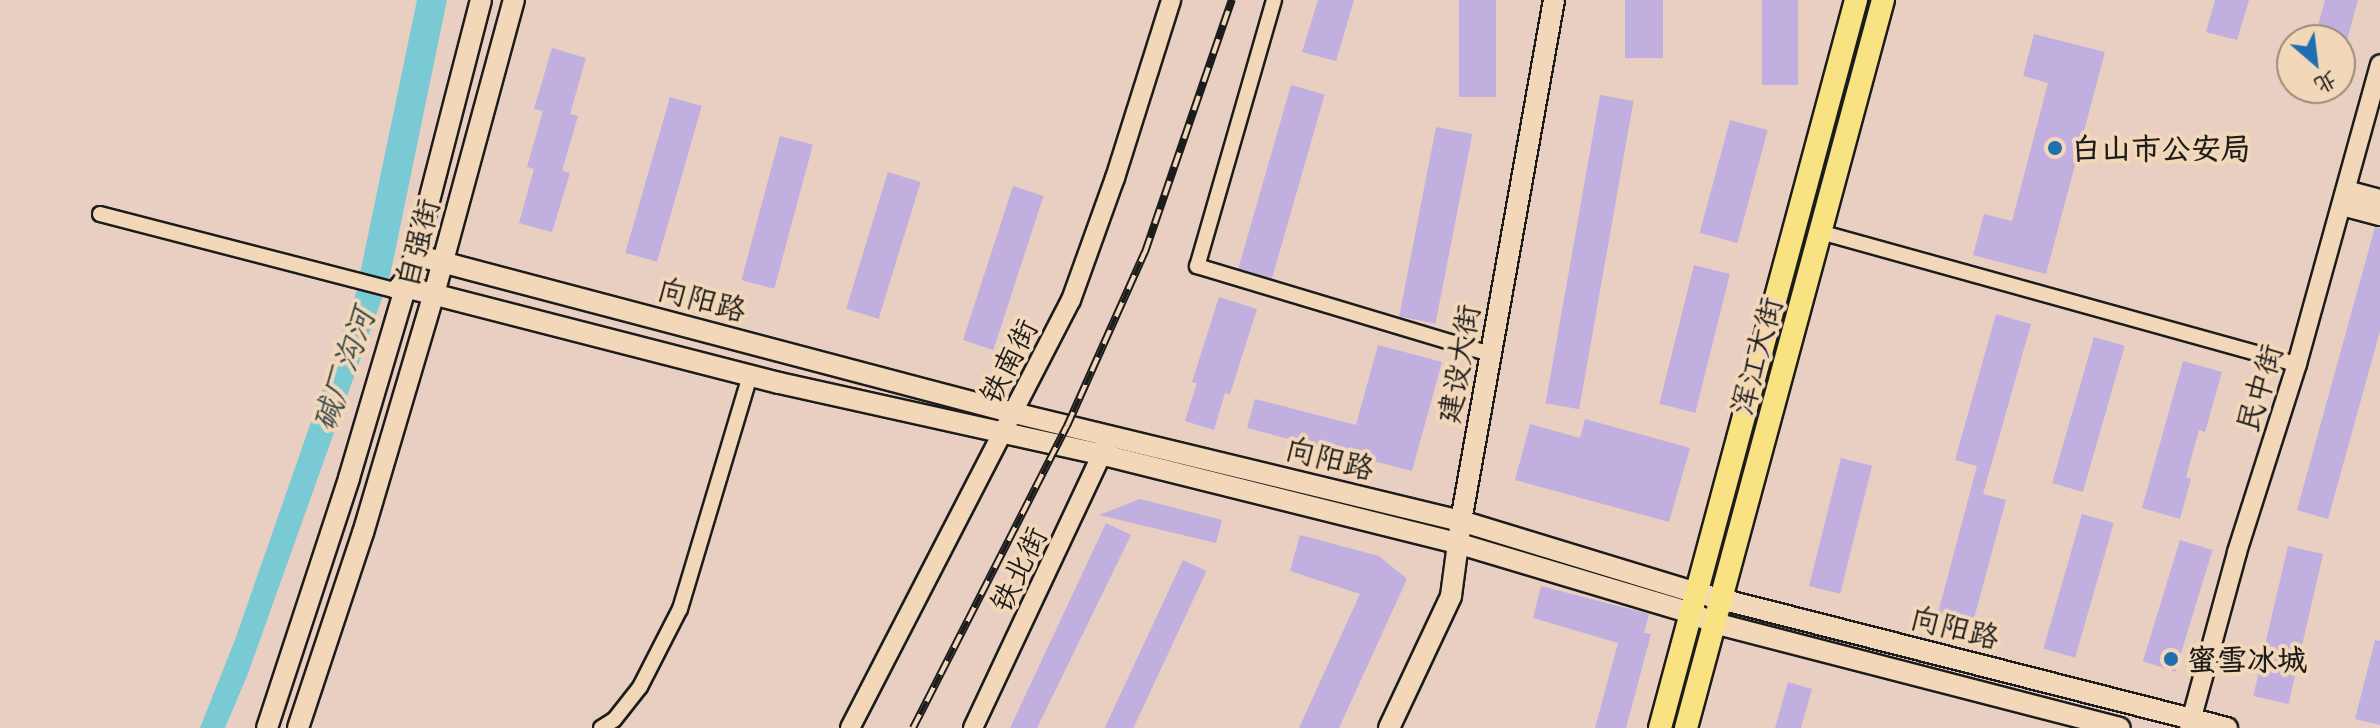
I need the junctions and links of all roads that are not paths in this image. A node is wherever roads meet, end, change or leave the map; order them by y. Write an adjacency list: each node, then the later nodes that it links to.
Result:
1 (481, 0): 15 (main road, 自强街)
2 (514, 0): 14 (main road, 自强街)
3 (1171, 0): 20 (street, 铁南街)
4 (1274, 0): 17 (street)
5 (1554, 0): 17 (main road, 建设大街)
6 (1856, 0): 27 (main road, 浑江大街)
7 (1883, 0): 13 (main road, 浑江大街)
8 (2380, 64): 9 (street, 民中街)
9 (2344, 198): 10 (street); 12 (street); 18 (street, 民中街)
10 (2380, 199)
11 (100, 214): 15 (street)
12 (2380, 216)
13 (1820, 232): 18 (street); 26 (main road, 浑江大街)
14 (442, 261): 15 (main road, 向阳路); 16 (main road, 自强街); 20 (main road, 向阳路)
15 (406, 276): 16 (main road, 向阳路); 30 (main road, 自强街)
16 (434, 294): 19 (main road, 向阳路); 31 (main road, 自强街)
17 (1490, 354): 24 (main road, 建设大街)
18 (2297, 364): 29 (street, 民中街)
19 (750, 375): 21 (main road, 向阳路); 32 (street)
20 (1014, 413): 21 (street, 铁南街); 22 (main road, 向阳路)
21 (1001, 434): 23 (main road, 向阳路); 33 (street, 铁南街)
22 (1111, 434): 23 (street, 铁北街); 24 (main road, 向阳路)
23 (1104, 455): 25 (main road, 向阳路); 34 (street, 铁北街)
24 (1461, 521): 25 (main road, 建设大街); 27 (main road, 向阳路)
25 (1460, 544): 27 (main road, 向阳路); 35 (main road, 建设大街)
26 (1721, 599): 27 (main road, 向阳路); 28 (main road, 浑江大街); 29 (main road, 向阳路)
27 (1694, 603): 28 (main road, 向阳路); 36 (main road, 浑江大街)
28 (1714, 623): 37 (main road, 浑江大街); 38 (main road, 向阳路)
29 (2190, 723): 39 (main road, 向阳路)
30 (267, 728)
31 (298, 728)
32 (601, 728)
33 (850, 728)
34 (973, 728)
35 (1389, 728)
36 (1660, 728)
37 (1686, 728)
38 (2120, 728)
39 (2227, 728)

